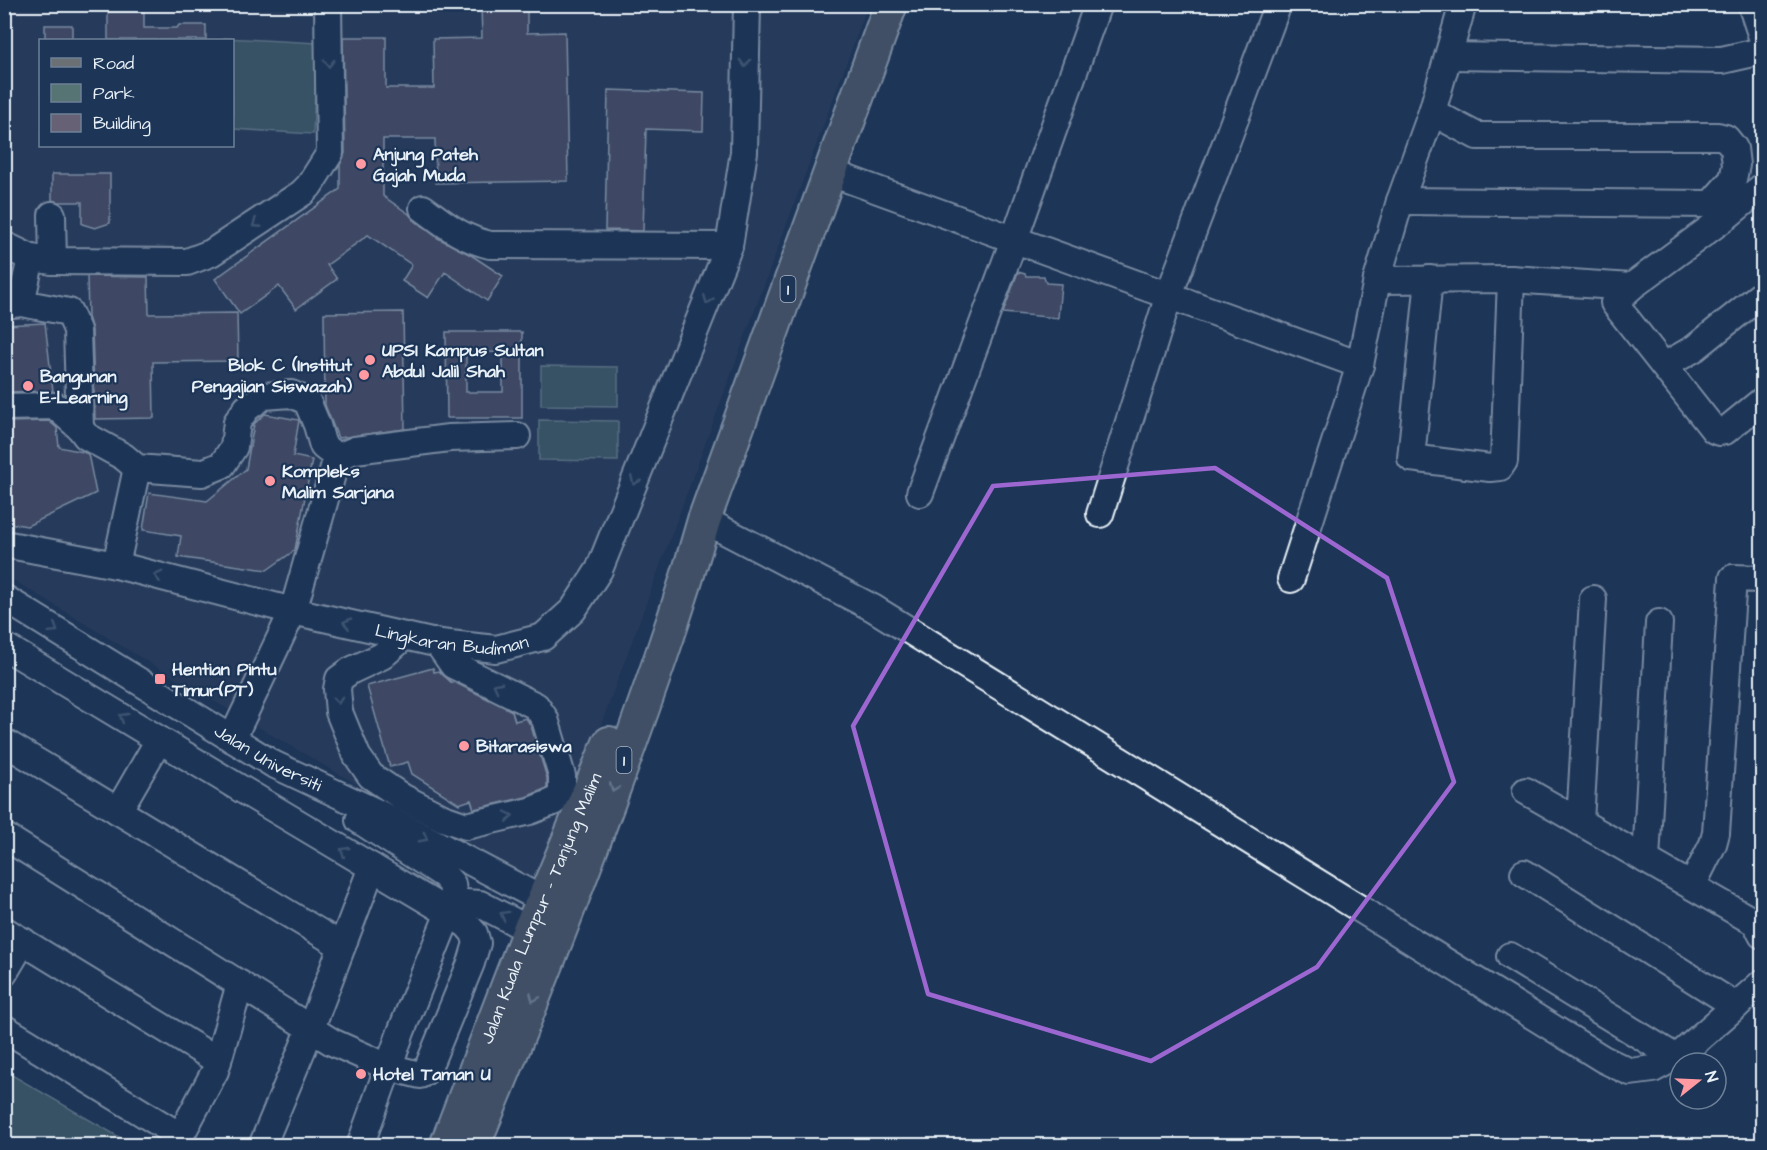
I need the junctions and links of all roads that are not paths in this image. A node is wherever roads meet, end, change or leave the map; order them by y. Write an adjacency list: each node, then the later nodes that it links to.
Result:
1 (328, 4): 21 (street, one-way to 21)
2 (747, 4): 20 (street, Lingkaran Budiman, one-way to 20)
3 (891, 4): 12 (main road, Jalan Kuala Lumpur - Tanjung Malim / 1)
4 (1098, 4): 18 (street)
5 (1278, 4): 27 (street)
6 (1463, 4): 10 (street)
7 (1751, 4): 8 (street)
8 (1762, 37)
9 (1762, 51): 10 (street)
10 (1449, 56): 11 (street)
11 (1432, 112): 14 (street); 16 (street)
12 (831, 173): 18 (street); 39 (main road, Jalan Kuala Lumpur - Tanjung Malim / 1)
13 (1762, 187): 16 (street)
14 (1400, 201): 16 (street); 22 (street)
15 (423, 208): 20 (street)
16 (1719, 210): 25 (street)
17 (52, 214): 21 (street)
18 (1014, 240): 27 (street); 37 (street)
19 (4, 245): 21 (street)
20 (729, 246): 49 (street, Lingkaran Budiman, one-way to 49)
21 (42, 260): 28 (street)
22 (1377, 279): 23 (street); 29 (street)
23 (1429, 279): 24 (street); 24 (street)
24 (1511, 279): 25 (street)
25 (1631, 287): 30 (street)
26 (1762, 294): 30 (street)
27 (1169, 296): 29 (street); 38 (street)
28 (13, 304): 33 (street)
29 (1360, 365): 42 (street)
30 (1664, 366): 31 (street)
31 (1762, 401)
32 (4, 407): 33 (street)
33 (80, 428): 36 (street)
34 (517, 436): 35 (street)
35 (336, 457): 36 (street); 46 (street)
36 (137, 468): 41 (street)
37 (920, 493)
38 (1100, 514)
39 (704, 520): 65 (main road, Jalan Kuala Lumpur - Tanjung Malim / 1); 81 (street)
40 (4, 544): 41 (street, Lingkaran Budiman)
41 (116, 565): 46 (street, Lingkaran Budiman, one-way to 41)
42 (1291, 579)
43 (1762, 579): 64 (street)
44 (4, 598): 51 (street, Jalan Universiti, one-way to 51)
45 (1593, 599): 59 (street)
46 (293, 611): 48 (street, Lingkaran Budiman, one-way to 46); 51 (street)
47 (1659, 623): 61 (street)
48 (405, 636): 49 (street, Lingkaran Budiman); 56 (street, one-way to 56)
49 (436, 642): 56 (street, one-way to 49)
50 (4, 646): 52 (street, one-way to 50)
51 (232, 739): 54 (street, Jalan Universiti)
52 (159, 740): 57 (street); 62 (street, one-way to 52)
53 (4, 742): 57 (street)
54 (273, 764): 58 (street, Jalan Universiti); 66 (street)
55 (1526, 791): 59 (street)
56 (402, 797): 58 (street)
57 (118, 811): 70 (street)
58 (390, 820): 65 (street, Jalan Universiti, one-way to 65)
59 (1580, 822): 61 (street)
60 (4, 836): 74 (street)
61 (1647, 860): 64 (street)
62 (372, 867): 66 (street); 70 (street)
63 (1524, 873): 75 (street)
64 (1692, 886): 67 (street)
65 (555, 907): 69 (main road, Jalan Kuala Lumpur - Tanjung Malim / 1)
66 (449, 912): 69 (street, one-way to 66); 82 (street); 82 (street)
67 (1762, 935)
68 (14, 936): 72 (street); 80 (street)
69 (542, 936): 86 (main road, Jalan Kuala Lumpur - Tanjung Malim / 1); 87 (main road, Jalan Kuala Lumpur - Tanjung Malim / 1, one-way to 87)
70 (342, 946): 77 (street)
71 (1510, 956): 79 (street)
72 (4, 973)
73 (1762, 983): 75 (street)
74 (240, 984): 77 (street); 80 (street)
75 (1736, 1006): 78 (street)
76 (4, 1028): 83 (street)
77 (311, 1028): 82 (street); 84 (street)
78 (1684, 1051)
79 (1668, 1053)
80 (218, 1061): 83 (street)
81 (1668, 1061)
82 (388, 1067): 85 (street)
83 (178, 1141)
84 (262, 1146)
85 (360, 1146)
86 (446, 1146)
87 (473, 1146)

